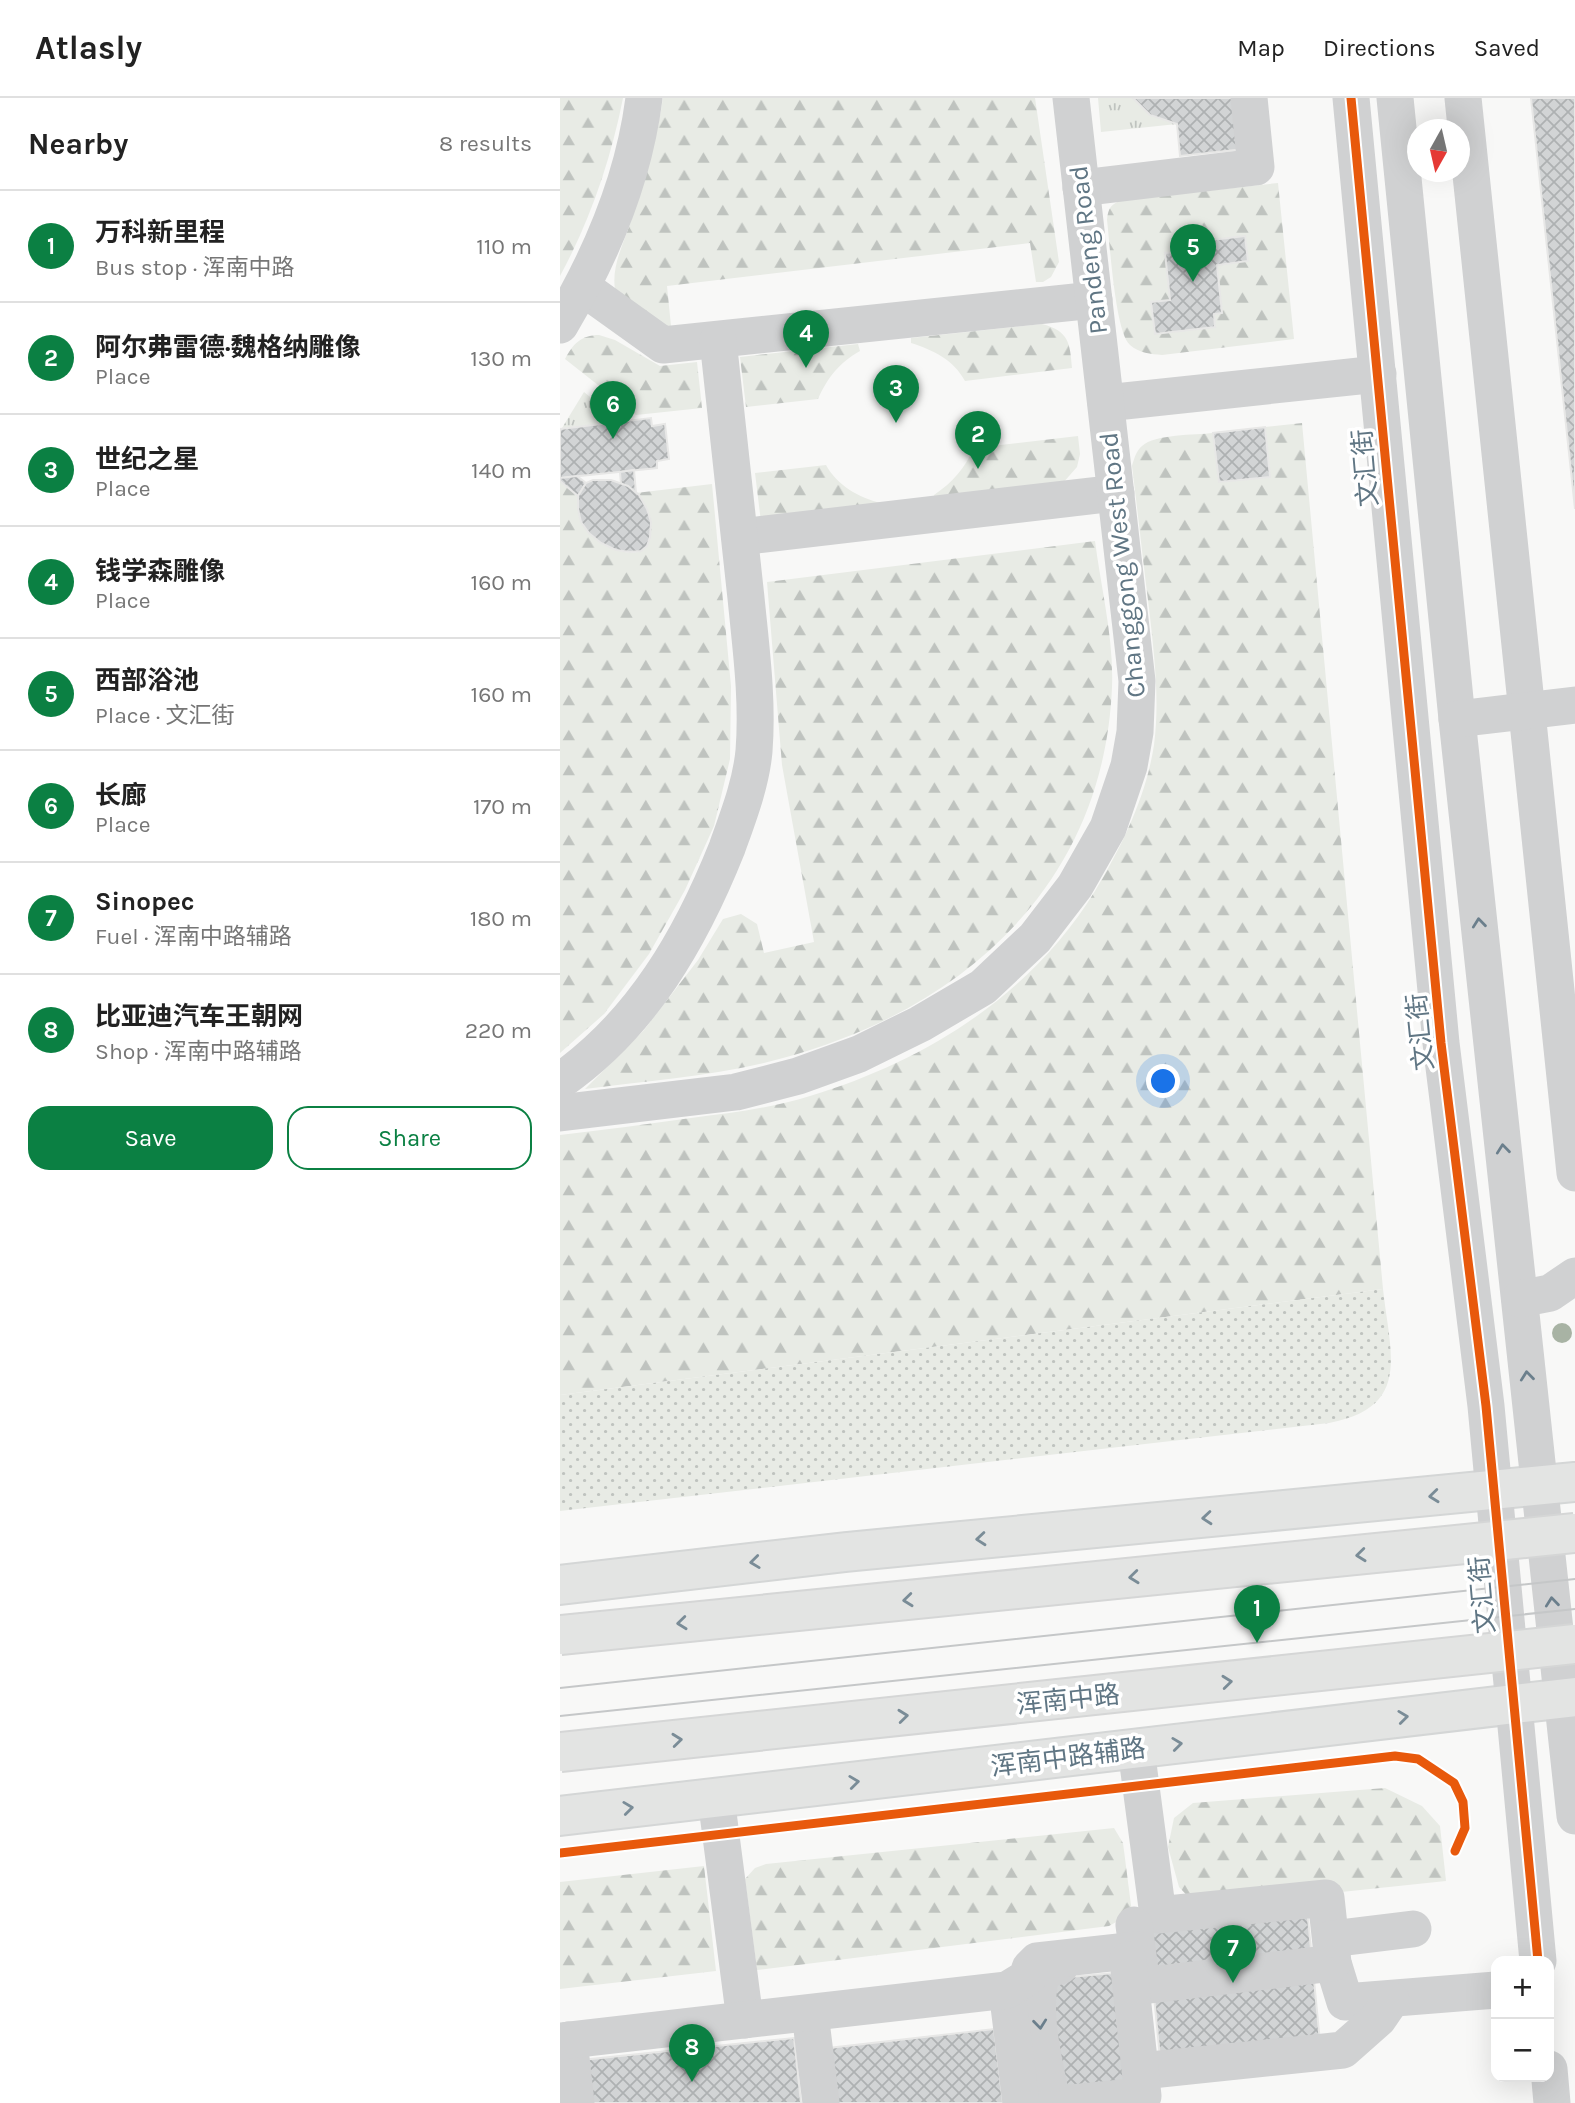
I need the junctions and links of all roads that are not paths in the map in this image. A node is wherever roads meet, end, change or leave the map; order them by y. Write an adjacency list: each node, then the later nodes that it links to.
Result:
1 (644, 98): 8 (street)
2 (1071, 98): 7 (street, Pandeng Road)
3 (1249, 98): 7 (street)
4 (1351, 98): 12 (street, 文汇街)
5 (1395, 98): 18 (street)
6 (1463, 98): 17 (street)
7 (1081, 188): 9 (street, Pandeng Road)
8 (582, 287): 10 (street); 11 (street)
9 (1094, 300): 11 (street); 13 (street, Pandeng Road)
10 (560, 325)
11 (718, 340): 15 (street)
12 (1378, 374): 13 (street); 25 (street, 文汇街)
13 (1106, 403): 14 (street, Changgong West Road)
14 (1116, 493): 15 (street); 20 (street, Changgong West Road)
15 (740, 537): 19 (street)
16 (1575, 705): 17 (street)
17 (1527, 711): 18 (street); 21 (street)
18 (1457, 719): 23 (street, one-way to 18)
19 (560, 1081)
20 (560, 1113)
21 (1575, 1173)
22 (1575, 1276): 23 (street)
23 (1520, 1299): 24 (street, one-way to 23)
24 (1557, 1484): 25 (main road); 30 (street, one-way to 24)
25 (1493, 1490): 27 (main road, one-way to 27); 31 (street, 文汇街)
26 (1575, 1533): 28 (main road, one-way to 28, bridge)
27 (560, 1585)
28 (560, 1635)
29 (1575, 1644): 33 (main road, 浑南中路, one-way to 29, bridge)
30 (1569, 1698): 31 (main road, 浑南中路辅路); 36 (street)
31 (1513, 1704): 32 (main road, 浑南中路辅路, one-way to 31); 40 (street, 文汇街)
32 (1136, 1749): 34 (main road, 浑南中路辅路, one-way to 32); 37 (street)
33 (560, 1752)
34 (716, 1798): 35 (main road, 浑南中路辅路, one-way to 34); 46 (street)
35 (560, 1816)
36 (1575, 1816)
37 (1158, 1915): 39 (street); 41 (street)
38 (1413, 1929): 39 (street)
39 (1332, 1951): 41 (street); 44 (street)
40 (1538, 1956)
41 (1136, 1963): 42 (street); 49 (street); 53 (street, one-way to 53)
42 (1007, 1990): 45 (street); 52 (street)
43 (1491, 1990): 44 (street)
44 (1391, 2000): 49 (street)
45 (810, 2012): 46 (street); 51 (street)
46 (745, 2020): 47 (street)
47 (564, 2040): 50 (street)
48 (1550, 2082): 55 (street)
49 (1147, 2083): 54 (street)
50 (576, 2103)
51 (821, 2103)
52 (1021, 2103)
53 (1064, 2103)
54 (1070, 2103)
55 (1552, 2103)

